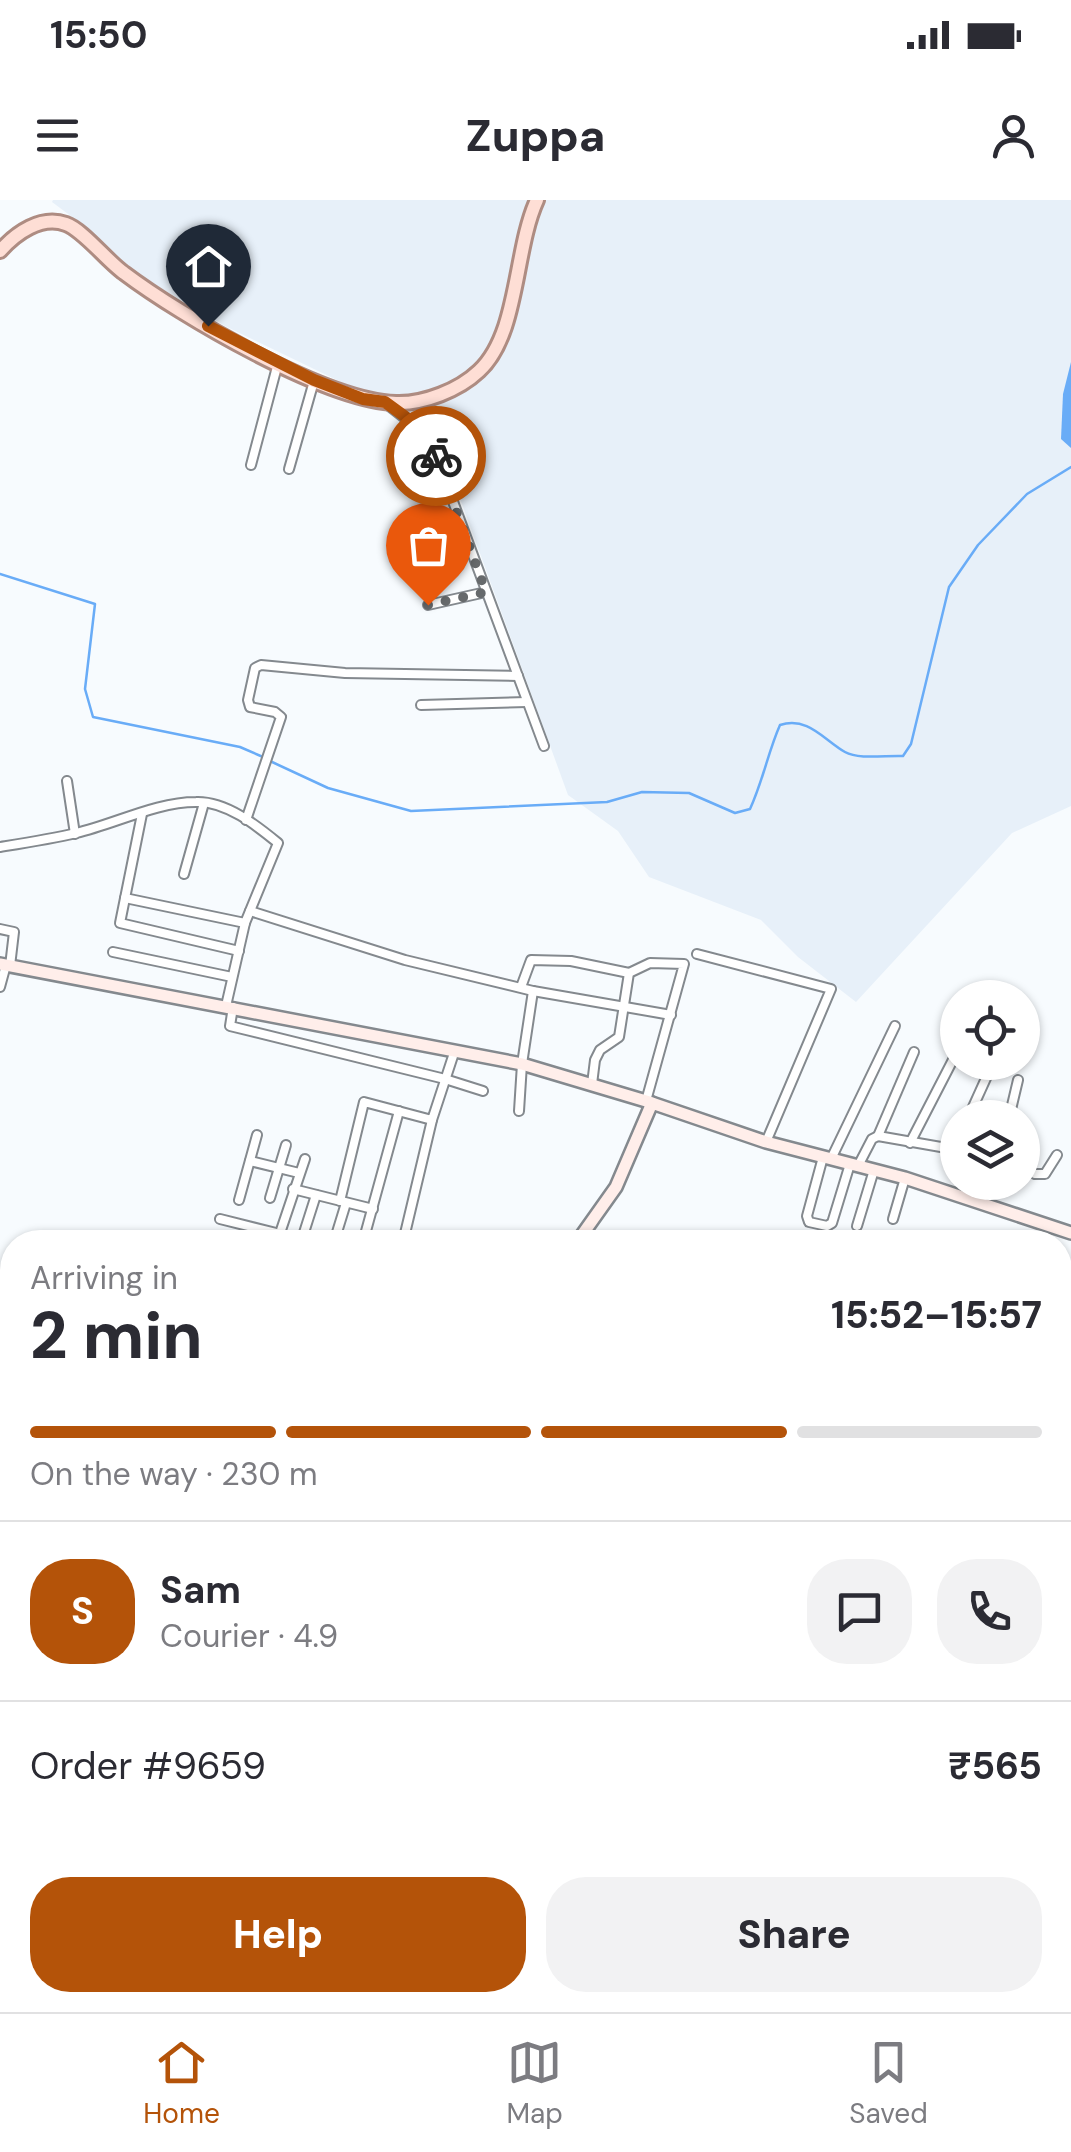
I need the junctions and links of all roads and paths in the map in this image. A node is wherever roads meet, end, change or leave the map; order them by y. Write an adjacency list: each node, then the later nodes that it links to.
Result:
1 (537, 200): 5 (main road)
2 (0, 251): 3 (main road)
3 (278, 363): 4 (main road); 6 (street)
4 (314, 380): 5 (main road); 7 (street)
5 (385, 402): 8 (street)
6 (251, 466)
7 (289, 469)
8 (486, 592): 9 (street); 10 (street)
9 (428, 605)
10 (518, 676): 11 (street); 17 (street)
11 (527, 702): 12 (street); 13 (street)
12 (421, 705)
13 (544, 746)
14 (67, 781): 18 (street)
15 (204, 803): 16 (street); 17 (street); 20 (street)
16 (142, 814): 18 (street); 21 (street)
17 (246, 820): 22 (street)
18 (75, 834): 19 (street)
19 (0, 847)
20 (184, 874)
21 (125, 898): 23 (street); 25 (street)
22 (250, 911): 23 (street); 32 (street)
23 (245, 923): 25 (street)
24 (0, 929): 28 (street)
25 (239, 950): 30 (street)
26 (113, 952): 30 (street)
27 (697, 954): 53 (street)
28 (5, 965): 31 (street); 35 (street)
29 (629, 973): 32 (street); 34 (street); 36 (street)
30 (232, 977): 35 (street)
31 (0, 987)
32 (521, 988): 33 (street)
33 (533, 991): 34 (street); 40 (street)
34 (623, 1005): 36 (street); 44 (street)
35 (230, 1006): 38 (street); 41 (street)
36 (672, 1014): 47 (street)
37 (896, 1026): 58 (street)
38 (455, 1050): 40 (street); 41 (street)
39 (914, 1052): 52 (street)
40 (522, 1064): 44 (street); 49 (street)
41 (445, 1079): 45 (street); 50 (street)
42 (943, 1080): 54 (street)
43 (1018, 1080): 46 (street)
44 (592, 1084): 47 (street)
45 (482, 1092)
46 (1013, 1100)
47 (649, 1102): 53 (street); 82 (street)
48 (399, 1111): 50 (street); 71 (street); 72 (street)
49 (519, 1111)
50 (432, 1120): 81 (street)
51 (257, 1134): 60 (street)
52 (878, 1136): 54 (street); 61 (street)
53 (766, 1142): 58 (street)
54 (910, 1143): 56 (street)
55 (286, 1144): 62 (street)
56 (940, 1146)
57 (1057, 1154): 65 (street)
58 (827, 1158): 61 (street); 61 (street)
59 (305, 1159): 64 (street)
60 (250, 1161): 62 (street); 70 (street)
61 (854, 1165): 63 (street)
62 (279, 1168): 64 (street); 69 (street)
63 (874, 1170): 66 (street); 75 (street)
64 (299, 1174): 67 (street)
65 (1040, 1174)
66 (905, 1178): 74 (street); 83 (street)
67 (293, 1189): 68 (street); 77 (street)
68 (316, 1195): 71 (street); 78 (street)
69 (270, 1198)
70 (239, 1200)
71 (343, 1202): 72 (street); 79 (street)
72 (373, 1209): 80 (street)
73 (220, 1219): 76 (street)
74 (893, 1219)
75 (857, 1226)
76 (254, 1230)
77 (280, 1230)
78 (305, 1230)
79 (337, 1230)
80 (367, 1230)
81 (407, 1230)
82 (586, 1230)
83 (1059, 1230)
84 (0, 1497): 85 (main road)
85 (0, 1517)
86 (446, 2012): 87 (street)
87 (486, 2012)

